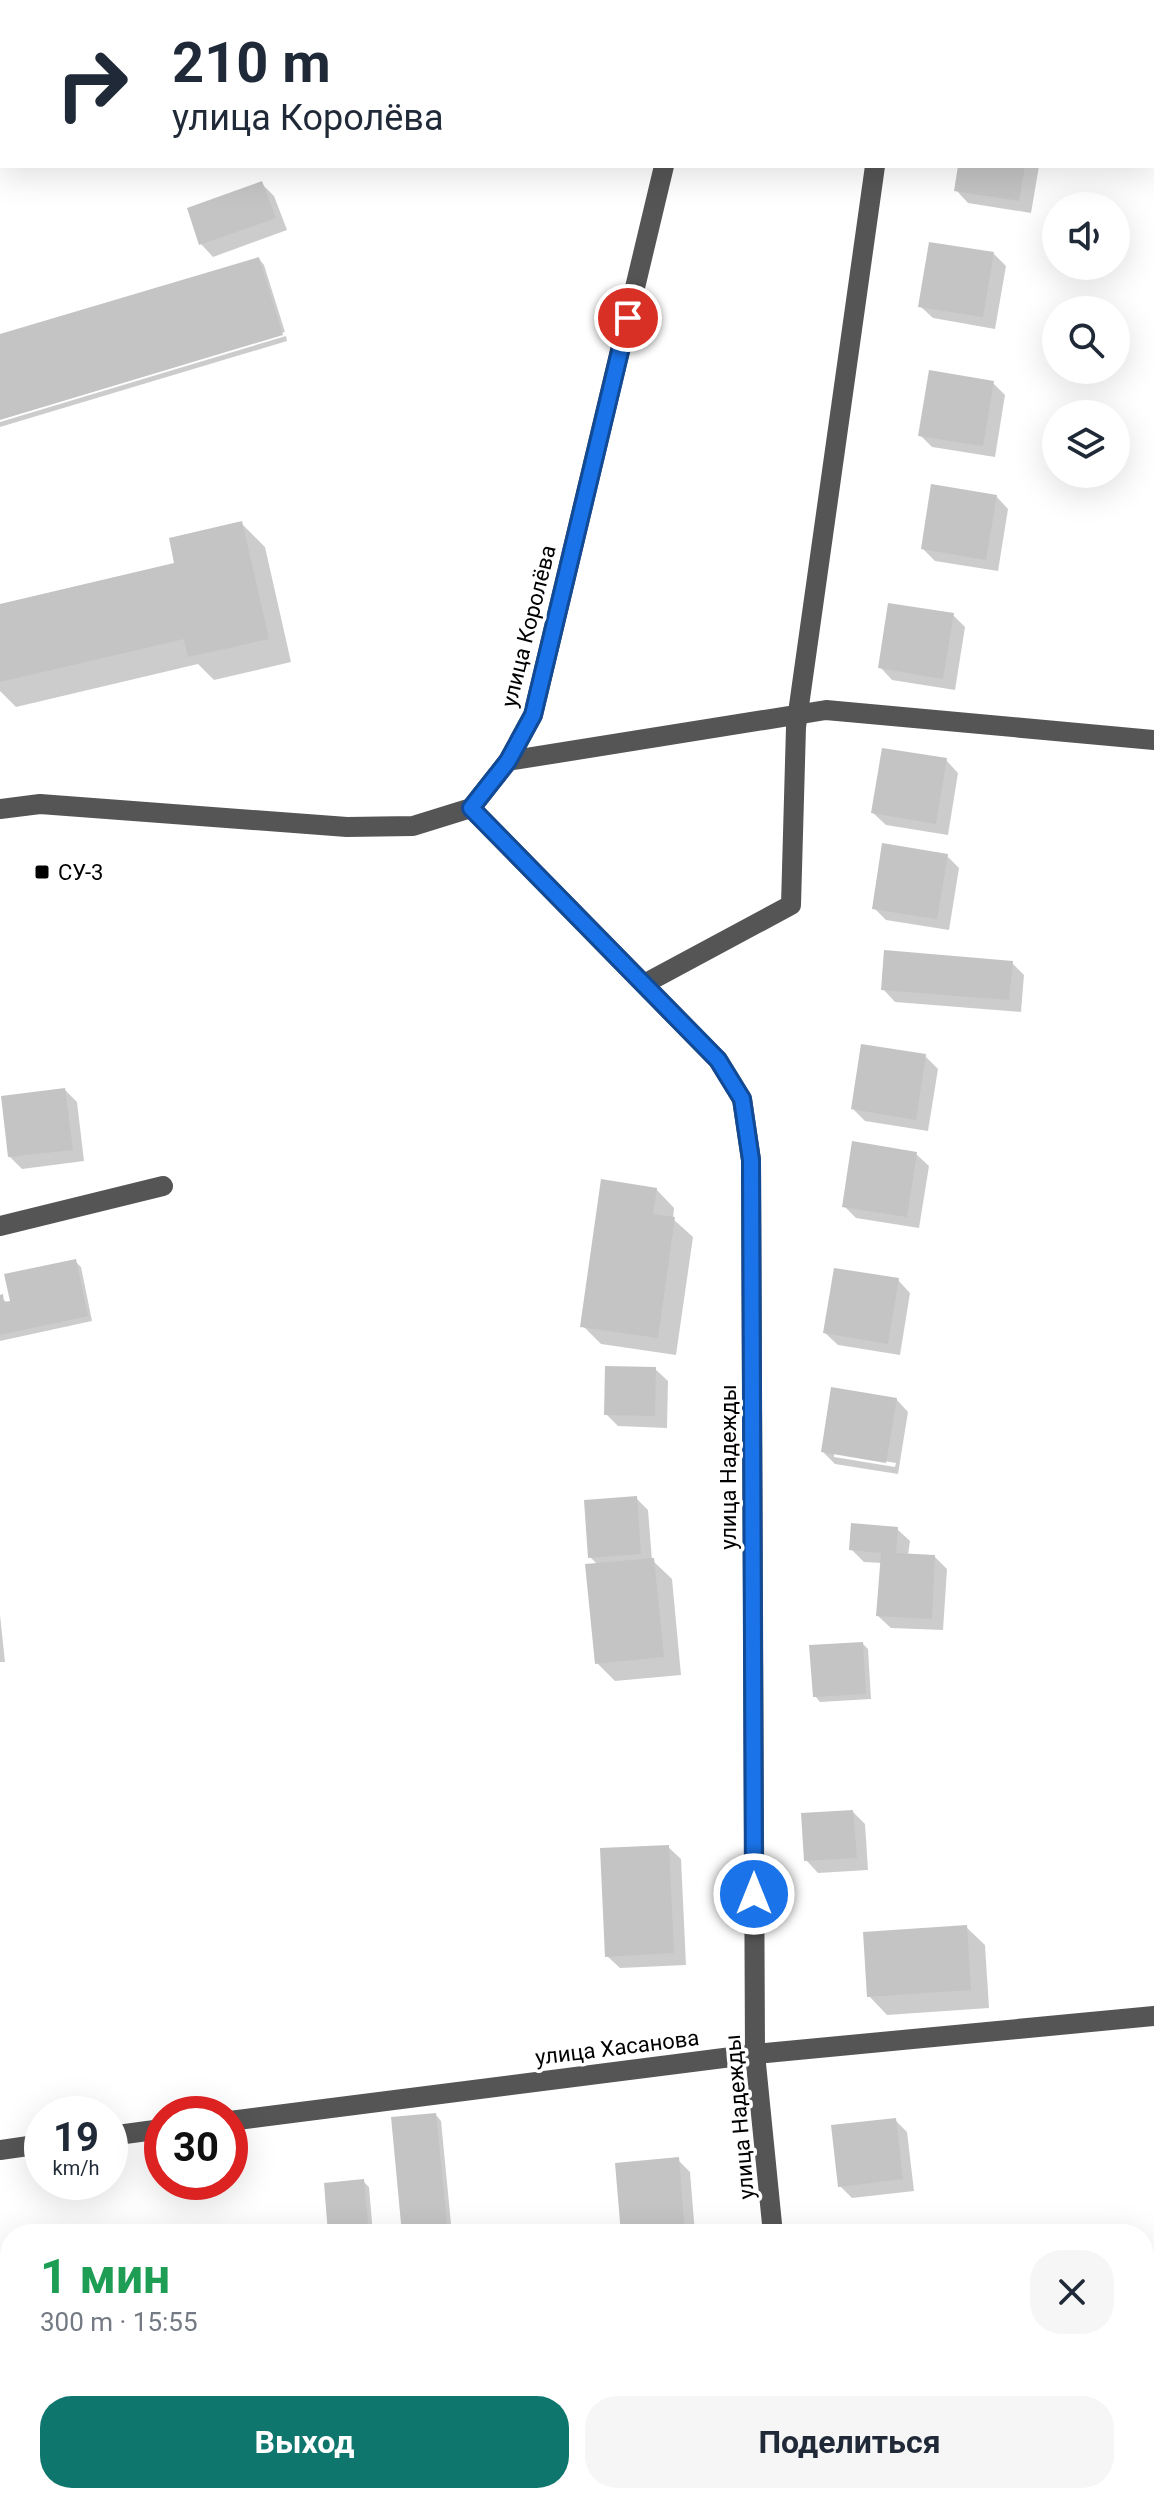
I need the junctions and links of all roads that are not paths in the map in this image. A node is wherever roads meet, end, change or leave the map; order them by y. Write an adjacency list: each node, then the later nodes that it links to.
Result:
1 (664, 168): 5 (street, улица Королёва)
2 (875, 168): 3 (street)
3 (798, 714): 4 (street); 5 (street); 8 (street)
4 (1154, 740)
5 (508, 761): 6 (street, улица Королёва)
6 (471, 808): 7 (street); 8 (street, улица Надежды)
7 (0, 809)
8 (644, 984): 12 (street, улица Надежды)
9 (163, 1186): 10 (street)
10 (0, 1226)
11 (1154, 2016): 12 (street, улица Хасанова)
12 (755, 2054): 13 (street, улица Хасанова); 16 (street, улица Надежды)
13 (248, 2119)
14 (24, 2147): 15 (street)
15 (0, 2150)
16 (772, 2224)

